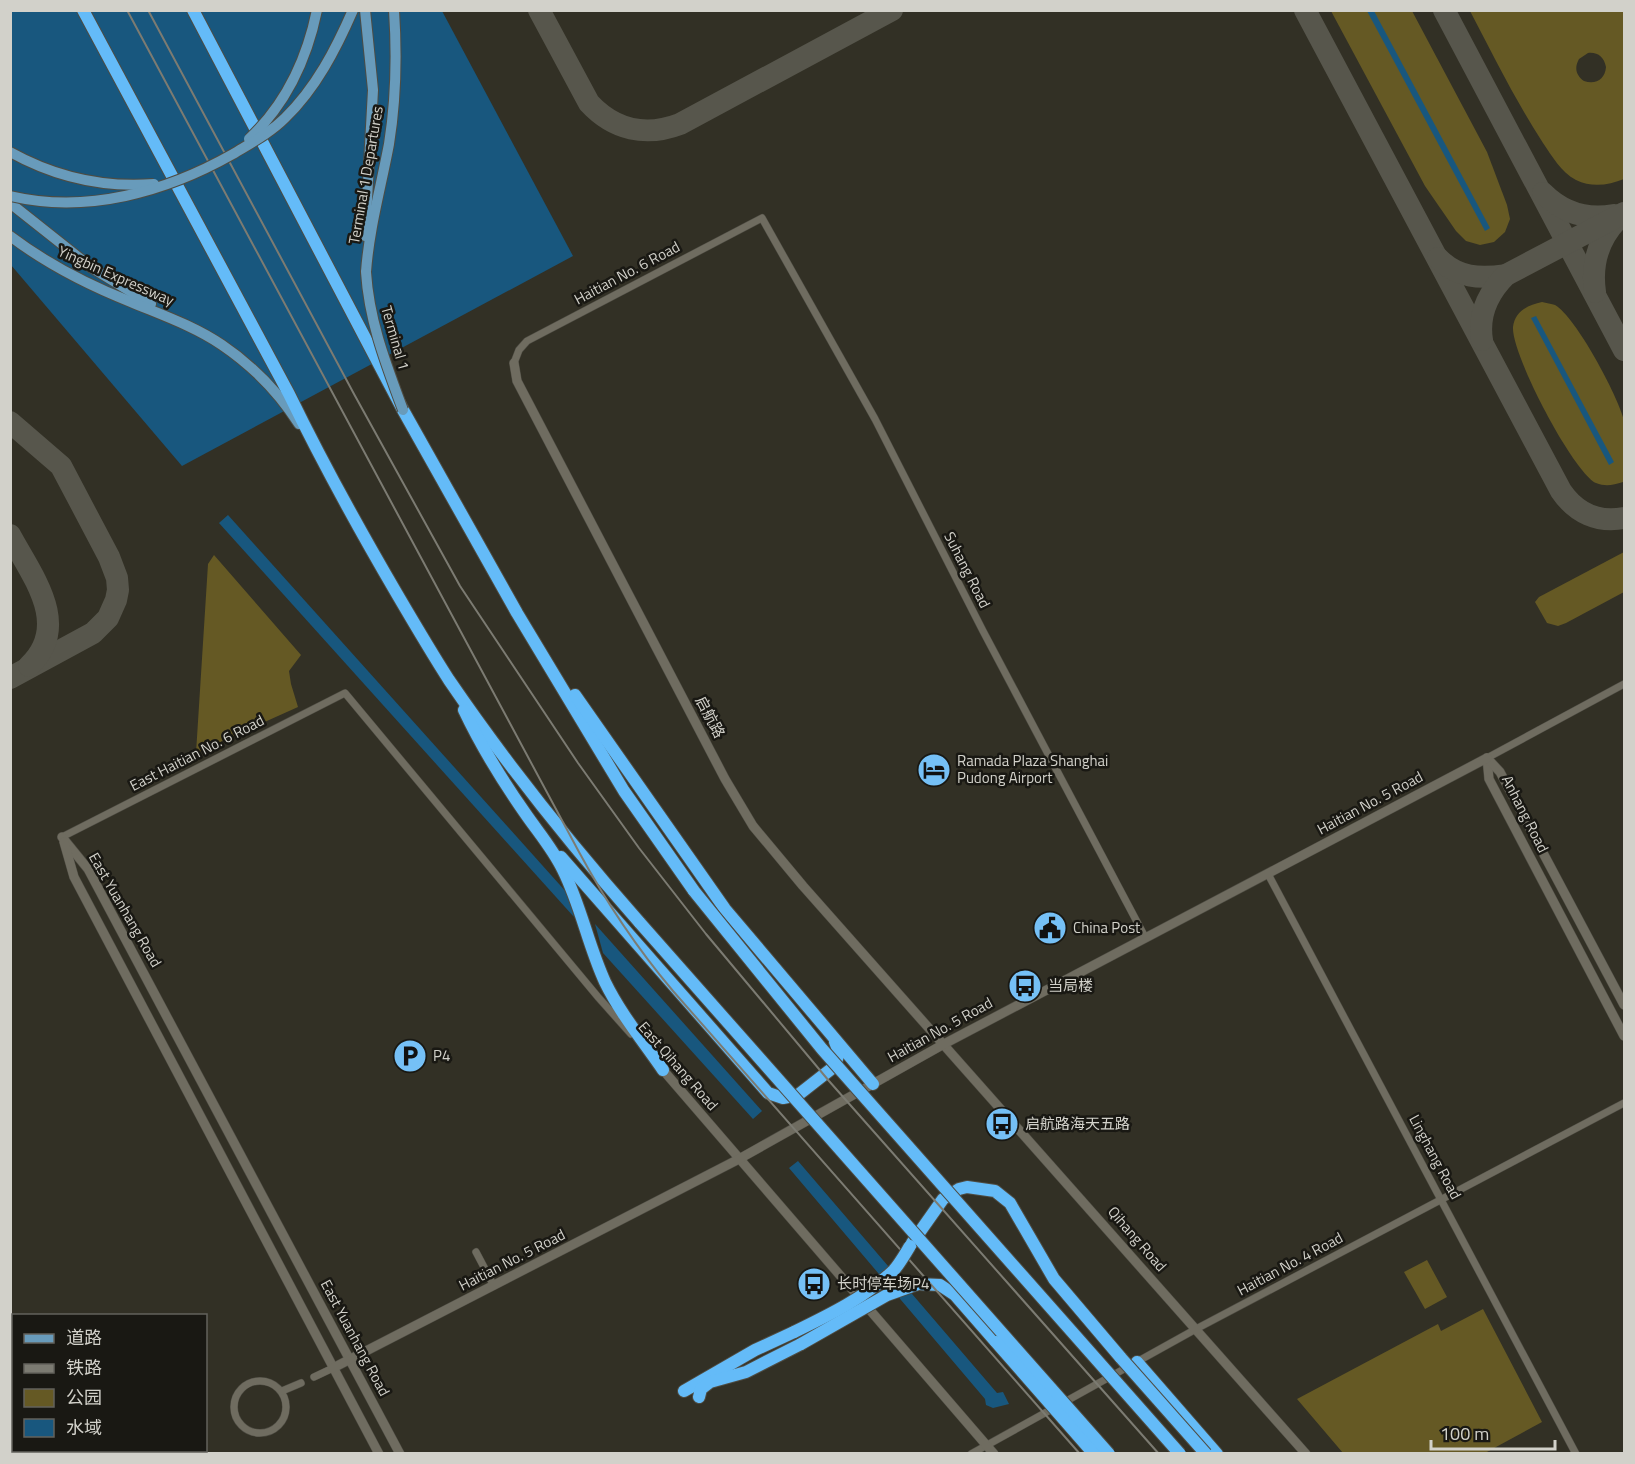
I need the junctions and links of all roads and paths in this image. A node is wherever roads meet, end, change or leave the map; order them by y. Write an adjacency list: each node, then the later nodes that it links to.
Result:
1 (82, 10): 18 (highway)
2 (193, 10): 17 (highway, bridge)
3 (317, 10): 8 (main road, bridge)
4 (352, 10): 8 (main road, bridge)
5 (365, 10): 14 (main road)
6 (394, 10): 14 (main road, Terminal 1 Departures)
7 (10, 152): 9 (main road, bridge)
8 (236, 152): 9 (main road, bridge)
9 (192, 174): 10 (main road, bridge)
10 (10, 196)
11 (10, 203): 15 (main road, Yingbin Expressway)
12 (762, 218): 16 (street, Haitian No. 6 Road); 27 (street, Suhang Road)
13 (10, 236): 15 (main road, Yingbin Expressway)
14 (366, 272): 17 (main road, Terminal 1, bridge)
15 (180, 322): 18 (main road, Yingbin Expressway)
16 (514, 363): 31 (street, 启航路)
17 (403, 410): 19 (highway)
18 (318, 454): 20 (highway)
19 (517, 613): 29 (highway); 55 (highway, bridge)
20 (449, 679): 25 (highway); 54 (highway, bridge)
21 (1624, 684): 23 (street, Haitian No. 5 Road)
22 (345, 693): 24 (street, East Haitian No. 6 Road); 32 (street, East Qihang Road)
23 (1487, 758): 26 (street, Haitian No. 5 Road); 28 (street, Anhang Road); 30 (street, Anhang Road)
24 (62, 837): 40 (street, East Yuanhang Road); 42 (street, East Yuanhang Road)
25 (546, 841): 29 (highway); 32 (highway)
26 (1268, 873): 27 (street, Haitian No. 5 Road); 36 (street, Linghang Road)
27 (1145, 937): 31 (street, Haitian No. 5 Road)
28 (1624, 1005)
29 (833, 1036): 33 (highway)
30 (1624, 1036)
31 (944, 1044): 33 (street, Haitian No. 5 Road); 39 (street, Qihang Road)
32 (663, 1070): 35 (street, East Qihang Road)
33 (873, 1084): 35 (street, Haitian No. 5 Road)
34 (1624, 1103): 36 (street, Haitian No. 4 Road)
35 (739, 1159): 38 (street, Haitian No. 5 Road); 48 (street, East Qihang Road)
36 (1442, 1200): 39 (street, Haitian No. 4 Road); 59 (street, Linghang Road)
37 (476, 1252): 38 (street)
38 (494, 1286): 40 (street, Haitian No. 5 Road)
39 (1196, 1329): 41 (street, Haitian No. 4 Road); 58 (street, Qihang Road)
40 (350, 1360): 42 (street, Haitian No. 5 Road); 50 (street, East Yuanhang Road)
41 (1137, 1362): 48 (street, Haitian No. 4 Road); 57 (highway)
42 (333, 1368): 43 (street); 49 (street, East Yuanhang Road)
43 (314, 1377)
44 (301, 1383): 46 (street)
45 (684, 1390): 56 (highway, bridge)
46 (282, 1391): 46 (street)
47 (699, 1397): 53 (highway, bridge)
48 (987, 1445): 51 (street, Haitian No. 4 Road); 52 (street, East Qihang Road)
49 (379, 1454)
50 (399, 1454)
51 (970, 1454)
52 (994, 1454)
53 (1094, 1454)
54 (1109, 1454)
55 (1180, 1454)
56 (1206, 1454)
57 (1216, 1454)
58 (1306, 1454)
59 (1576, 1454)

